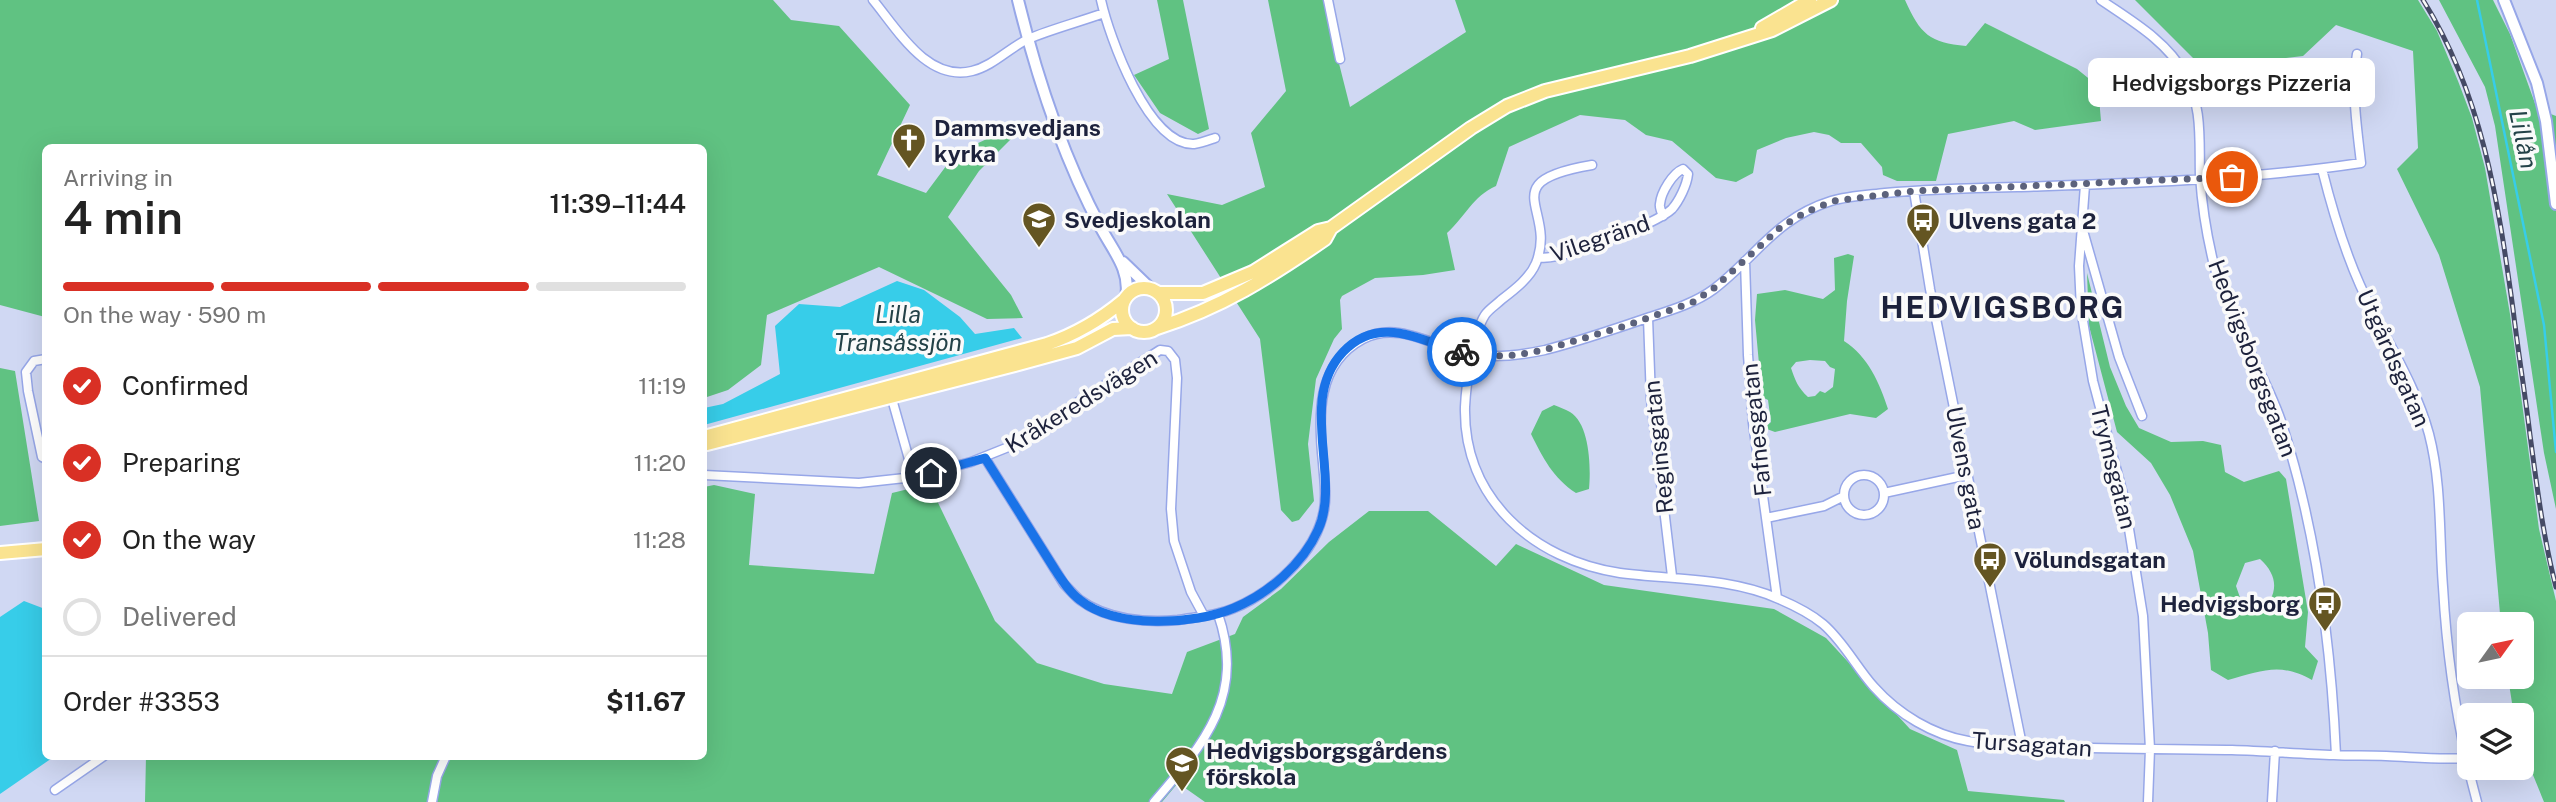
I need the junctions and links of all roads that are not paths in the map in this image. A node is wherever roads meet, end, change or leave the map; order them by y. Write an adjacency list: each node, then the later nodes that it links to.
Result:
1 (873, 0): 11 (street)
2 (1018, 0): 11 (street)
3 (1101, 0): 9 (street)
4 (1328, 0): 13 (street)
5 (1810, 0): 10 (main road)
6 (1831, 0): 10 (main road)
7 (2101, 0): 17 (street, Hedvigsborgsgatan)
8 (2504, 0): 20 (street)
9 (1104, 13): 11 (street); 14 (street)
10 (1754, 35): 23 (main road)
11 (1028, 39): 25 (street)
12 (2357, 54): 16 (street)
13 (1340, 59)
14 (1216, 138)
15 (1592, 165): 24 (street)
16 (2322, 169): 17 (street); 52 (street, Utgårdsgatan)
17 (2200, 178): 18 (street); 56 (street, Hedvigsborgsgatan)
18 (2085, 185): 19 (street); 22 (street, Trymsgatan)
19 (1914, 191): 26 (street); 41 (street, Ulvens gata)
20 (2556, 204)
21 (1662, 216): 21 (street, Vilegränd); 24 (street, Vilegränd)
22 (2081, 225): 35 (street); 54 (street, Trymsgatan)
23 (1331, 228): 27 (main road); 31 (main road)
24 (1538, 257): 32 (street, Tursagatan)
25 (1119, 259): 27 (street); 28 (street)
26 (1745, 261): 29 (street); 45 (street, Fafnesgatan)
27 (1155, 291): 28 (main road); 31 (main road)
28 (1125, 298): 30 (main road); 34 (main road)
29 (1647, 318): 32 (street); 48 (street, Reginsgatan)
30 (1132, 328): 31 (main road); 34 (main road)
31 (1157, 328)
32 (1473, 355): 48 (street, Tursagatan); 50 (street)
33 (42, 359): 38 (street)
34 (890, 392): 36 (main road); 37 (main road); 42 (street)
35 (2142, 416)
36 (707, 436)
37 (707, 444)
38 (42, 457)
39 (985, 458): 42 (street, Kråkeredsvägen); 51 (street); 51 (street, Kråkeredsvägen)
40 (707, 475): 42 (street, Kråkeredsvägen)
41 (1967, 475): 43 (street); 53 (street, Ulvens gata)
42 (914, 477)
43 (1884, 494): 44 (street); 44 (street)
44 (1843, 496): 45 (street)
45 (1766, 518): 49 (street, Fafnesgatan)
46 (42, 548): 47 (main road)
47 (0, 553)
48 (1672, 576): 49 (street, Tursagatan)
49 (1777, 598): 53 (street, Tursagatan)
50 (1218, 614): 51 (street); 63 (street)
51 (1204, 616)
52 (2457, 703)
53 (2022, 745): 54 (street, Tursagatan)
54 (2150, 749): 55 (street, Tursagatan); 64 (street, Trymsgatan)
55 (2275, 751): 56 (street, Tursagatan); 65 (street)
56 (2336, 755): 57 (street, Tursagatan)
57 (2457, 758)
58 (98, 760): 61 (street)
59 (444, 760): 62 (street)
60 (2472, 780): 66 (street, Utgårdsgatan)
61 (55, 790)
62 (432, 802)
63 (1154, 802)
64 (2148, 802)
65 (2272, 802)
66 (2477, 802)

